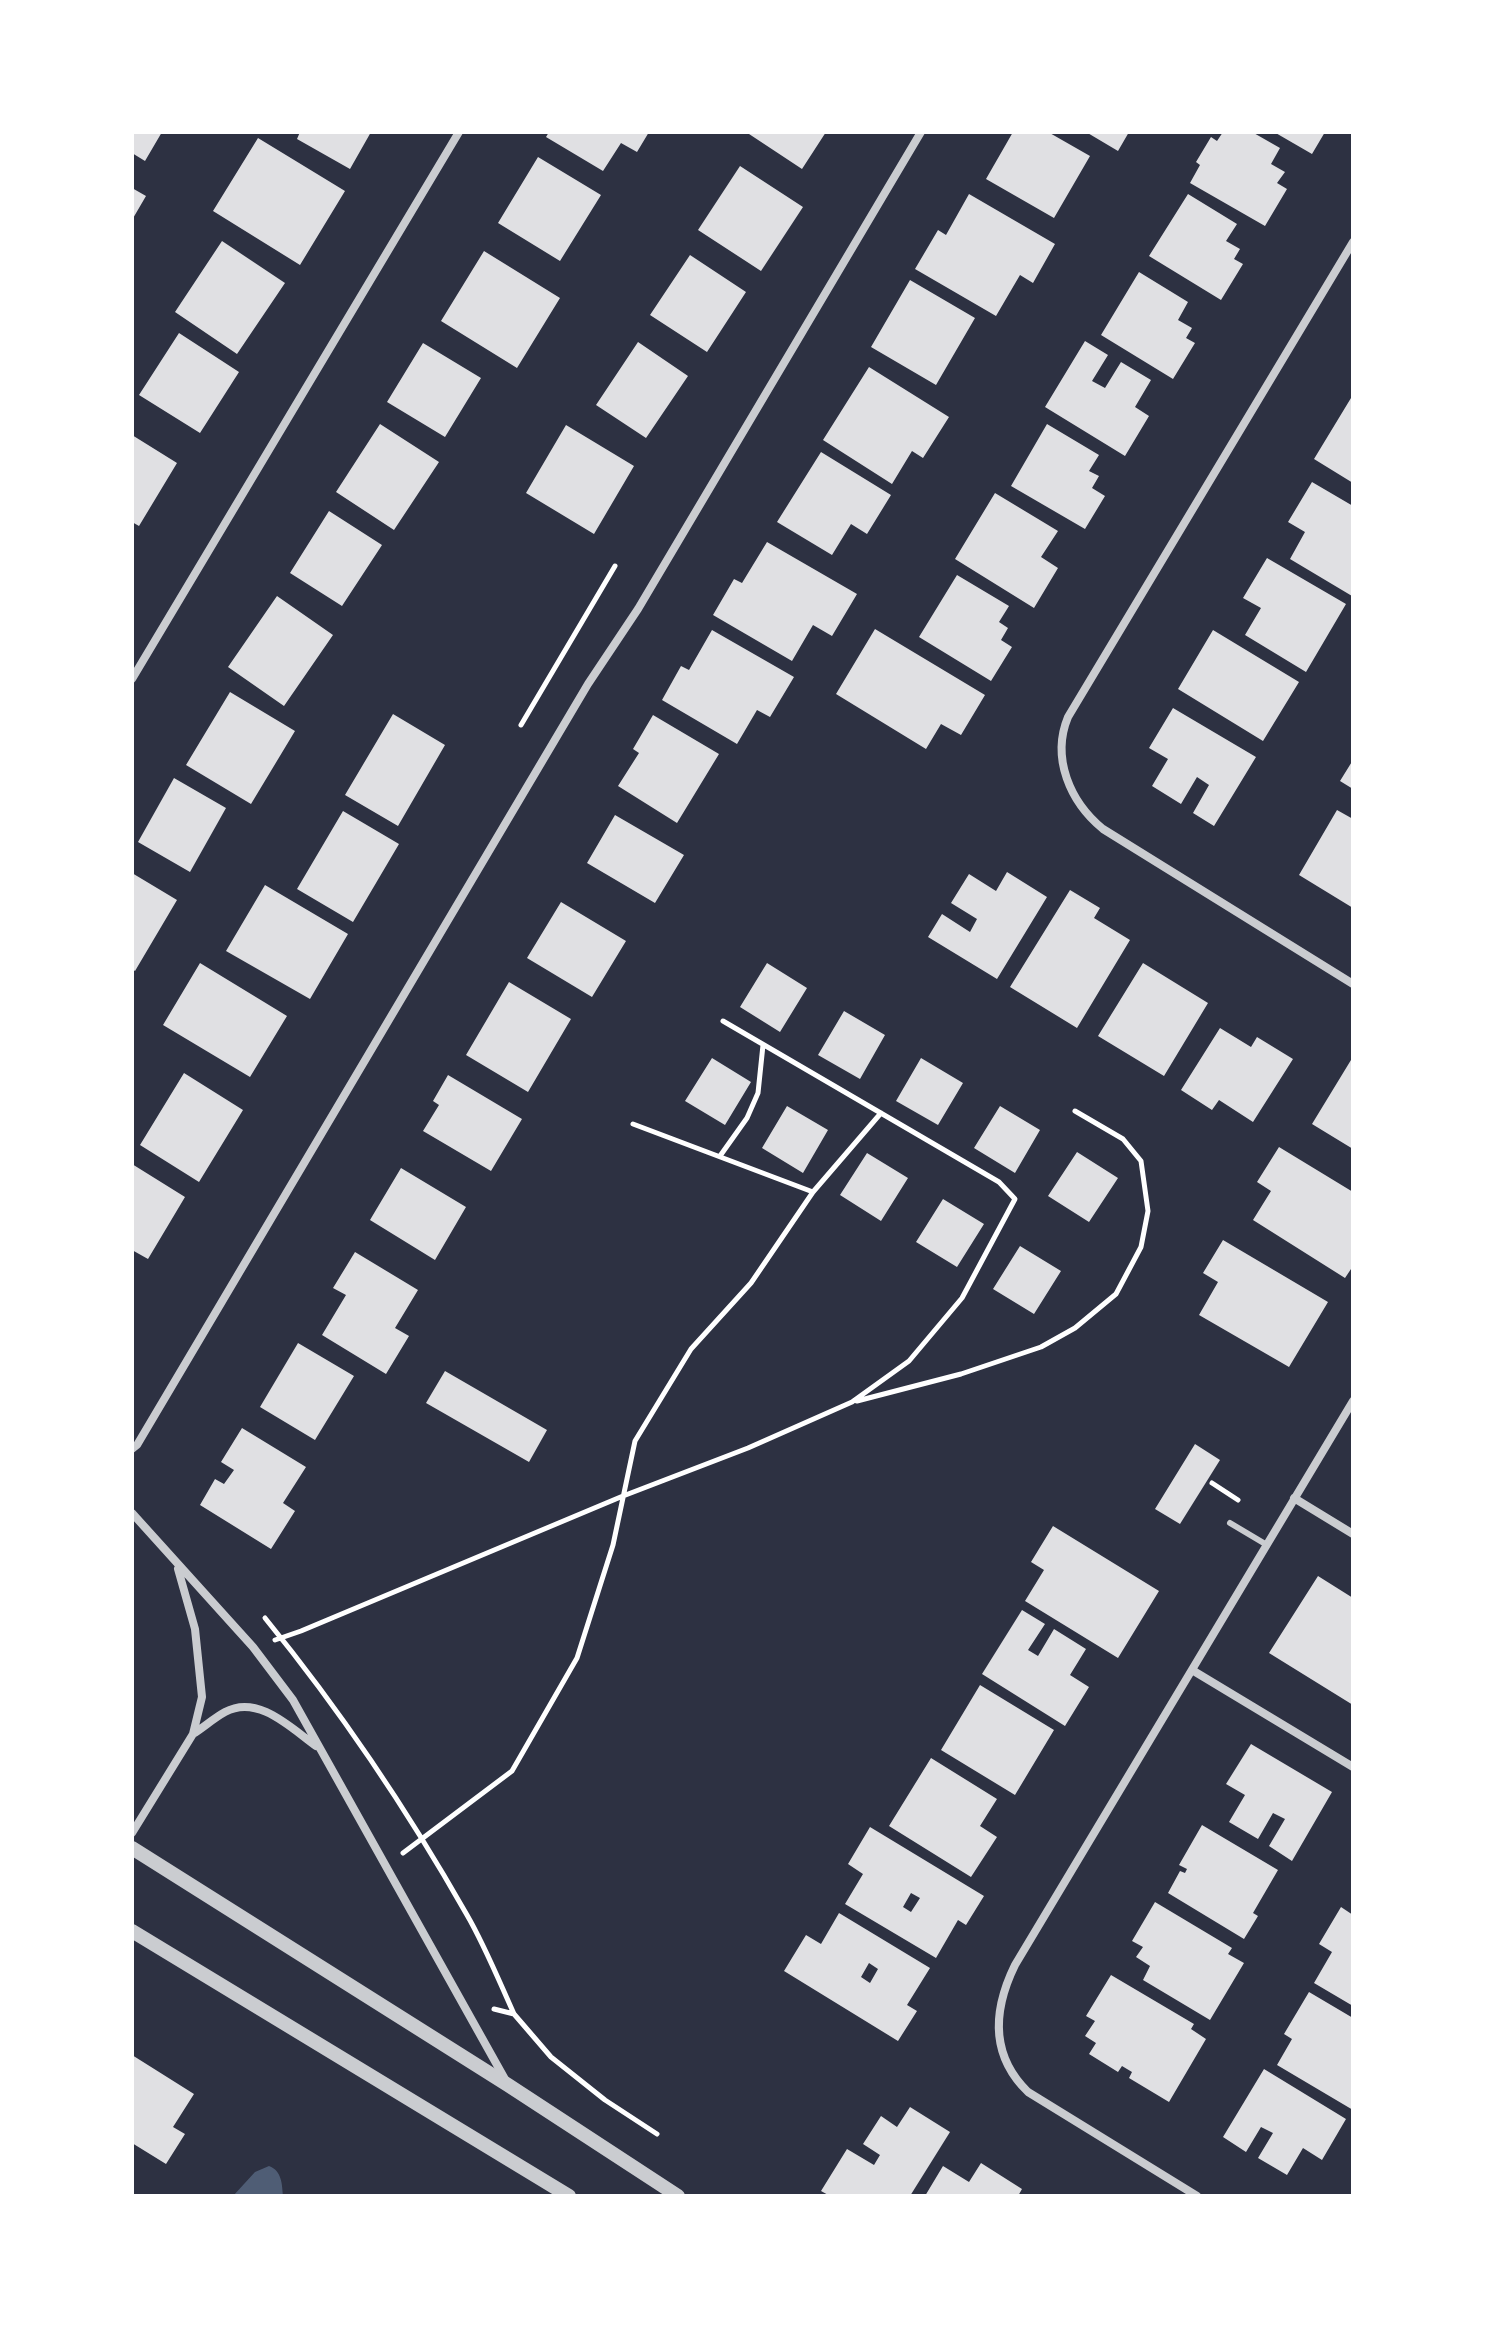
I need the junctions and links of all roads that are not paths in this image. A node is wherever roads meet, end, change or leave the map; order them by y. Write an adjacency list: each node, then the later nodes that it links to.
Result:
1 (459, 132): 4 (street)
2 (921, 132): 7 (street)
3 (1353, 242): 5 (street)
4 (132, 679)
5 (1353, 984)
6 (1353, 1401): 8 (street)
7 (132, 1449)
8 (1294, 1498): 11 (street); 12 (street)
9 (132, 1513): 13 (street)
10 (1230, 1523): 12 (lane)
11 (1353, 1534)
12 (1267, 1545): 14 (street)
13 (177, 1565): 15 (street); 16 (street)
14 (1192, 1670): 17 (street); 24 (street)
15 (193, 1734): 16 (street); 18 (street)
16 (320, 1748): 21 (street)
17 (1353, 1767)
18 (132, 1833)
19 (132, 1848): 21 (street)
20 (132, 1931): 22 (street)
21 (508, 2085): 23 (street)
22 (569, 2196)
23 (678, 2196)
24 (1197, 2196)

